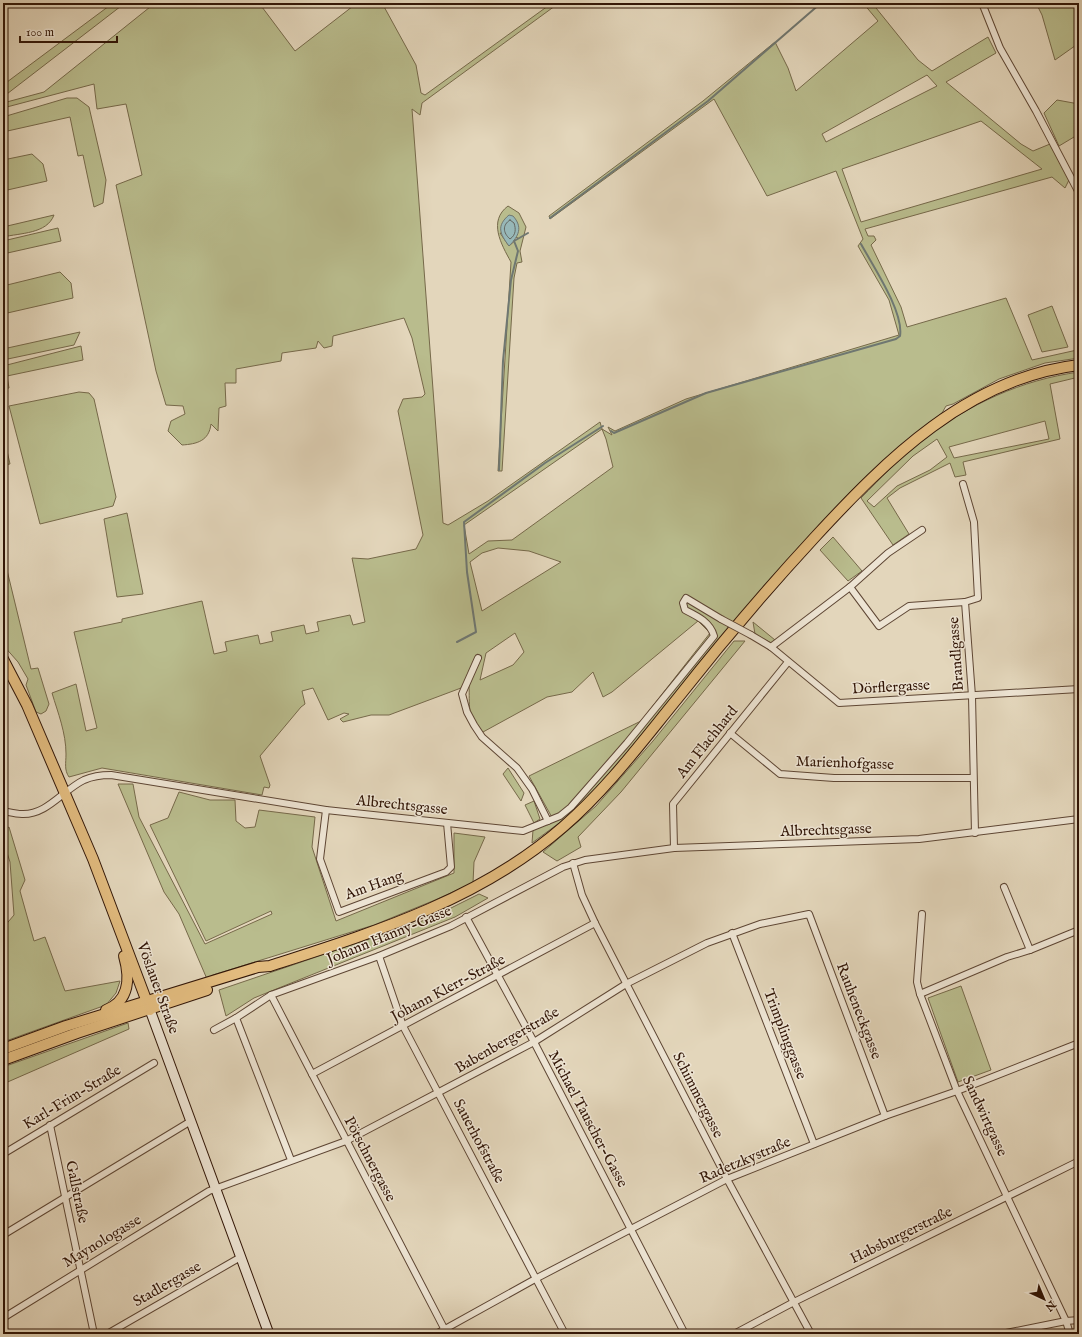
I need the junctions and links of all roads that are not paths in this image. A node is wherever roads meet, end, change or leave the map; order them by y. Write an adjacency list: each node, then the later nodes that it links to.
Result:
1 (982, 3): 2 (street)
2 (1077, 188): 3 (street)
3 (1079, 194)
4 (1079, 365): 41 (main road)
5 (963, 484): 8 (street, Brandlgasse)
6 (922, 530): 7 (street)
7 (850, 587): 8 (street); 10 (street)
8 (965, 602): 15 (street, Brandlgasse)
9 (721, 619): 10 (street, Dörflergasse, bridge); 22 (street, Albrechtsgasse)
10 (771, 647): 13 (street, Dörflergasse)
11 (478, 658): 22 (street)
12 (3, 660): 18 (main road, Vöslauer Straße)
13 (788, 662): 15 (street, Dörflergasse); 16 (street, Am Flachhard)
14 (1079, 689): 15 (street, Dörflergasse)
15 (972, 696): 17 (street, Brandlgasse)
16 (730, 733): 17 (street, Marienhofgasse); 25 (street, Am Flachhard)
17 (973, 778): 24 (street, Brandlgasse)
18 (65, 794): 19 (street, Albrechtsgasse); 20 (street, Albrechtsgasse); 34 (main road, Vöslauer Straße)
19 (326, 810): 23 (street, Albrechtsgasse); 23 (street, Am Hang)
20 (3, 811)
21 (1079, 819): 24 (street, Albrechtsgasse)
22 (548, 821): 23 (street, Albrechtsgasse)
23 (447, 823)
24 (975, 833): 25 (street, Albrechtsgasse)
25 (674, 848): 26 (street, Albrechtsgasse)
26 (573, 863): 30 (street, Johann Hanny-Gasse); 31 (street, Schimmergasse)
27 (1004, 887): 35 (street)
28 (809, 914): 33 (street, Babenbergerstraße); 54 (street, Rauheneckgasse)
29 (922, 914): 39 (street, Sandwirtgasse)
30 (466, 917): 36 (street, Johann Hanny-Gasse); 37 (street, Michael Tauscher-Gasse)
31 (595, 923): 37 (street, Johann Klerr-Straße); 38 (street, Schimmergasse)
32 (1079, 930): 35 (street)
33 (732, 933): 38 (street, Babenbergerstraße); 58 (street, Trimplinggasse)
34 (123, 938): 41 (main road, Vöslauer Straße); 43 (main road)
35 (1030, 950): 39 (street)
36 (379, 956): 40 (street, Johann Hanny-Gasse); 44 (street, Sauerhofstraße)
37 (498, 976): 44 (street, Johann Klerr-Straße); 46 (street, Michael Tauscher-Gasse)
38 (626, 984): 46 (street, Babenbergerstraße); 62 (street, Schimmergasse)
39 (920, 994): 52 (street, Sandwirtgasse)
40 (271, 995): 42 (street, Johann Hanny-Gasse); 51 (street, Pötschnergasse)
41 (148, 1006): 43 (main road); 49 (main road); 55 (street, Vöslauer Straße)
42 (236, 1018): 45 (street, Johann Hanny-Gasse); 60 (street)
43 (66, 1026): 48 (main road)
44 (403, 1026): 51 (street, Johann Klerr-Straße); 53 (street, Sauerhofstraße)
45 (214, 1030)
46 (534, 1042): 53 (street, Babenbergerstraße); 66 (street, Michael Tauscher-Gasse)
47 (1079, 1043): 52 (street, Radetzkystraße)
48 (3, 1049)
49 (3, 1060)
50 (154, 1064): 56 (street, Karl-Frim-Straße)
51 (312, 1074): 57 (street, Pötschnergasse)
52 (957, 1091): 54 (street, Radetzkystraße); 64 (street, Sandwirtgasse)
53 (439, 1094): 57 (street, Babenbergerstraße); 70 (street, Sauerhofstraße)
54 (885, 1116): 58 (street, Radetzkystraße)
55 (191, 1121): 63 (street, Vöslauer Straße); 65 (street)
56 (50, 1125): 59 (street, Karl-Frim-Straße); 65 (street, Gallstraße)
57 (346, 1141): 60 (street, Babenbergerstraße); 75 (street, Pötschnergasse)
58 (814, 1144): 62 (street, Radetzkystraße)
59 (3, 1154)
60 (292, 1160): 63 (street, Babenbergerstraße)
61 (1079, 1161): 64 (street, Habsburgerstraße)
62 (727, 1179): 66 (street, Radetzkystraße); 71 (street, Schimmergasse)
63 (216, 1188): 68 (street, Vöslauer Straße); 69 (street, Maynologasse)
64 (1007, 1195): 71 (street, Habsburgerstraße); 73 (street, Sandwirtgasse)
65 (64, 1198): 67 (street); 69 (street, Gallstraße)
66 (632, 1229): 70 (street, Radetzkystraße); 81 (street, Michael Tauscher-Gasse)
67 (3, 1235)
68 (239, 1258): 77 (street, Stadlergasse); 78 (street, Vöslauer Straße)
69 (80, 1269): 72 (street, Maynologasse); 76 (street, Gallstraße)
70 (537, 1278): 75 (street, Radetzkystraße); 80 (street, Sauerhofstraße)
71 (794, 1302): 82 (street, Habsburgerstraße); 83 (street, Schimmergasse)
72 (3, 1318)
73 (1066, 1320): 74 (street); 84 (street); 85 (street, Sandwirtgasse)
74 (1079, 1320)
75 (446, 1332): 79 (street, Radetzkystraße)
76 (94, 1334)
77 (107, 1334)
78 (269, 1334)
79 (436, 1334)
80 (565, 1334)
81 (685, 1334)
82 (734, 1334)
83 (812, 1334)
84 (1001, 1334)
85 (1070, 1334)

